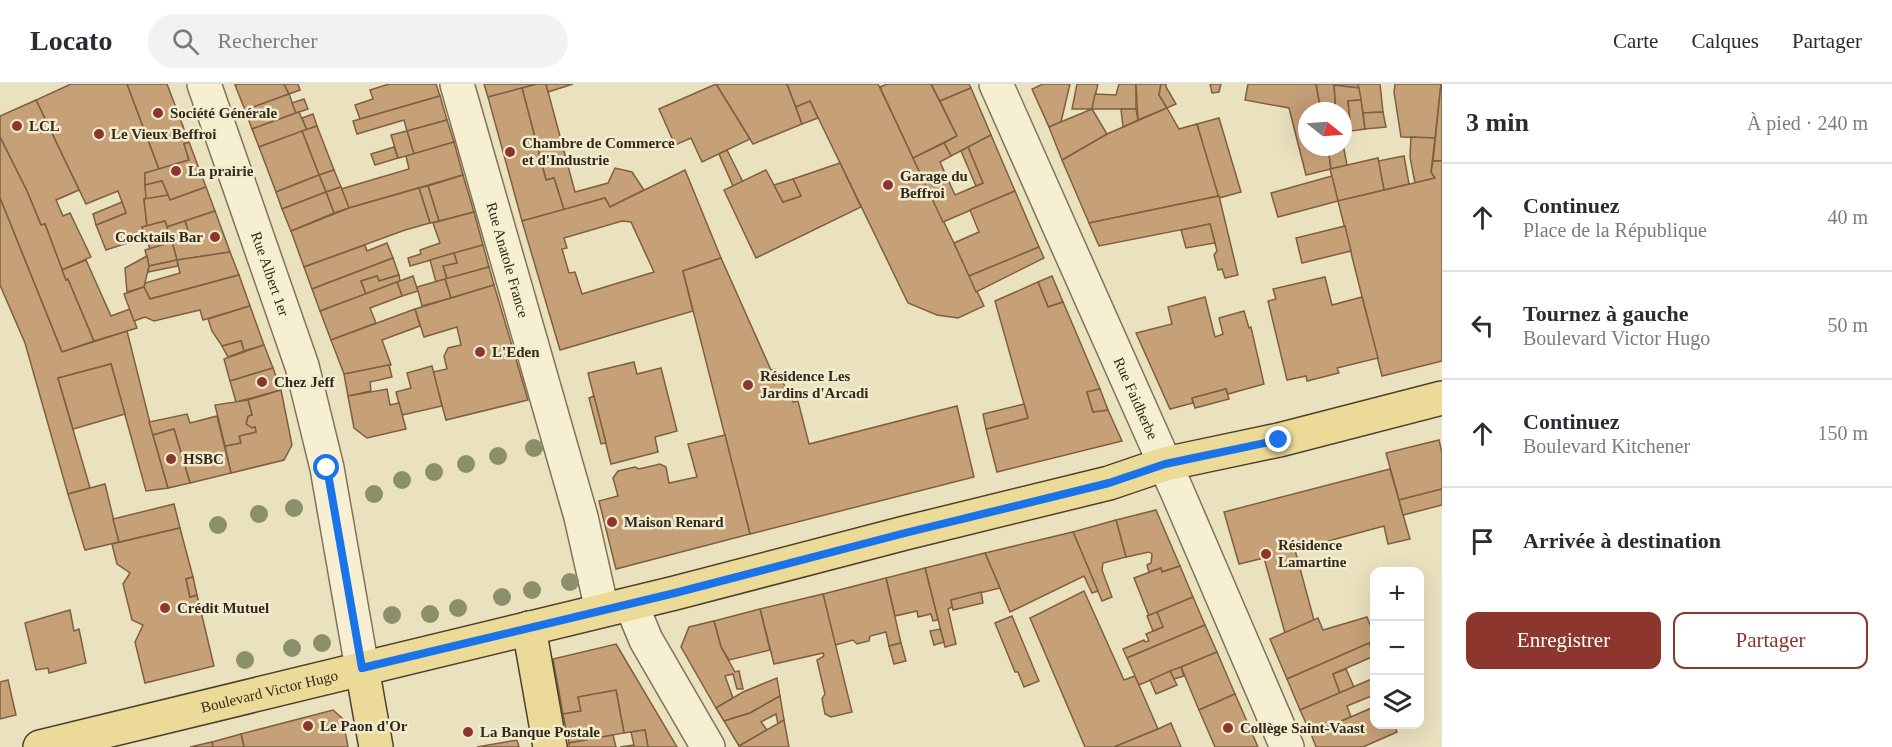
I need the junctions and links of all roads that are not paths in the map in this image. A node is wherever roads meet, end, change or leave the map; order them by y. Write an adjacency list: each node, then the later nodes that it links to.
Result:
1 (186, 84): 5 (street)
2 (204, 84): 5 (street, Rue Albert 1er)
3 (457, 84): 8 (street, Rue Anatole France)
4 (996, 84): 7 (street, Rue Faidherbe)
5 (229, 160): 10 (street, Rue Albert 1er)
6 (1442, 398): 7 (main road, Boulevard Victor Hugo)
7 (1165, 464): 8 (main road, Boulevard Victor Hugo); 15 (street, Rue Faidherbe)
8 (616, 607): 9 (main road, Boulevard Victor Hugo); 14 (street, Rue Anatole France)
9 (529, 628): 10 (main road, Boulevard Victor Hugo); 13 (main road)
10 (362, 668): 11 (main road, Boulevard Victor Hugo); 12 (main road)
11 (40, 747)
12 (376, 747)
13 (550, 747)
14 (708, 747)
15 (1287, 747)

